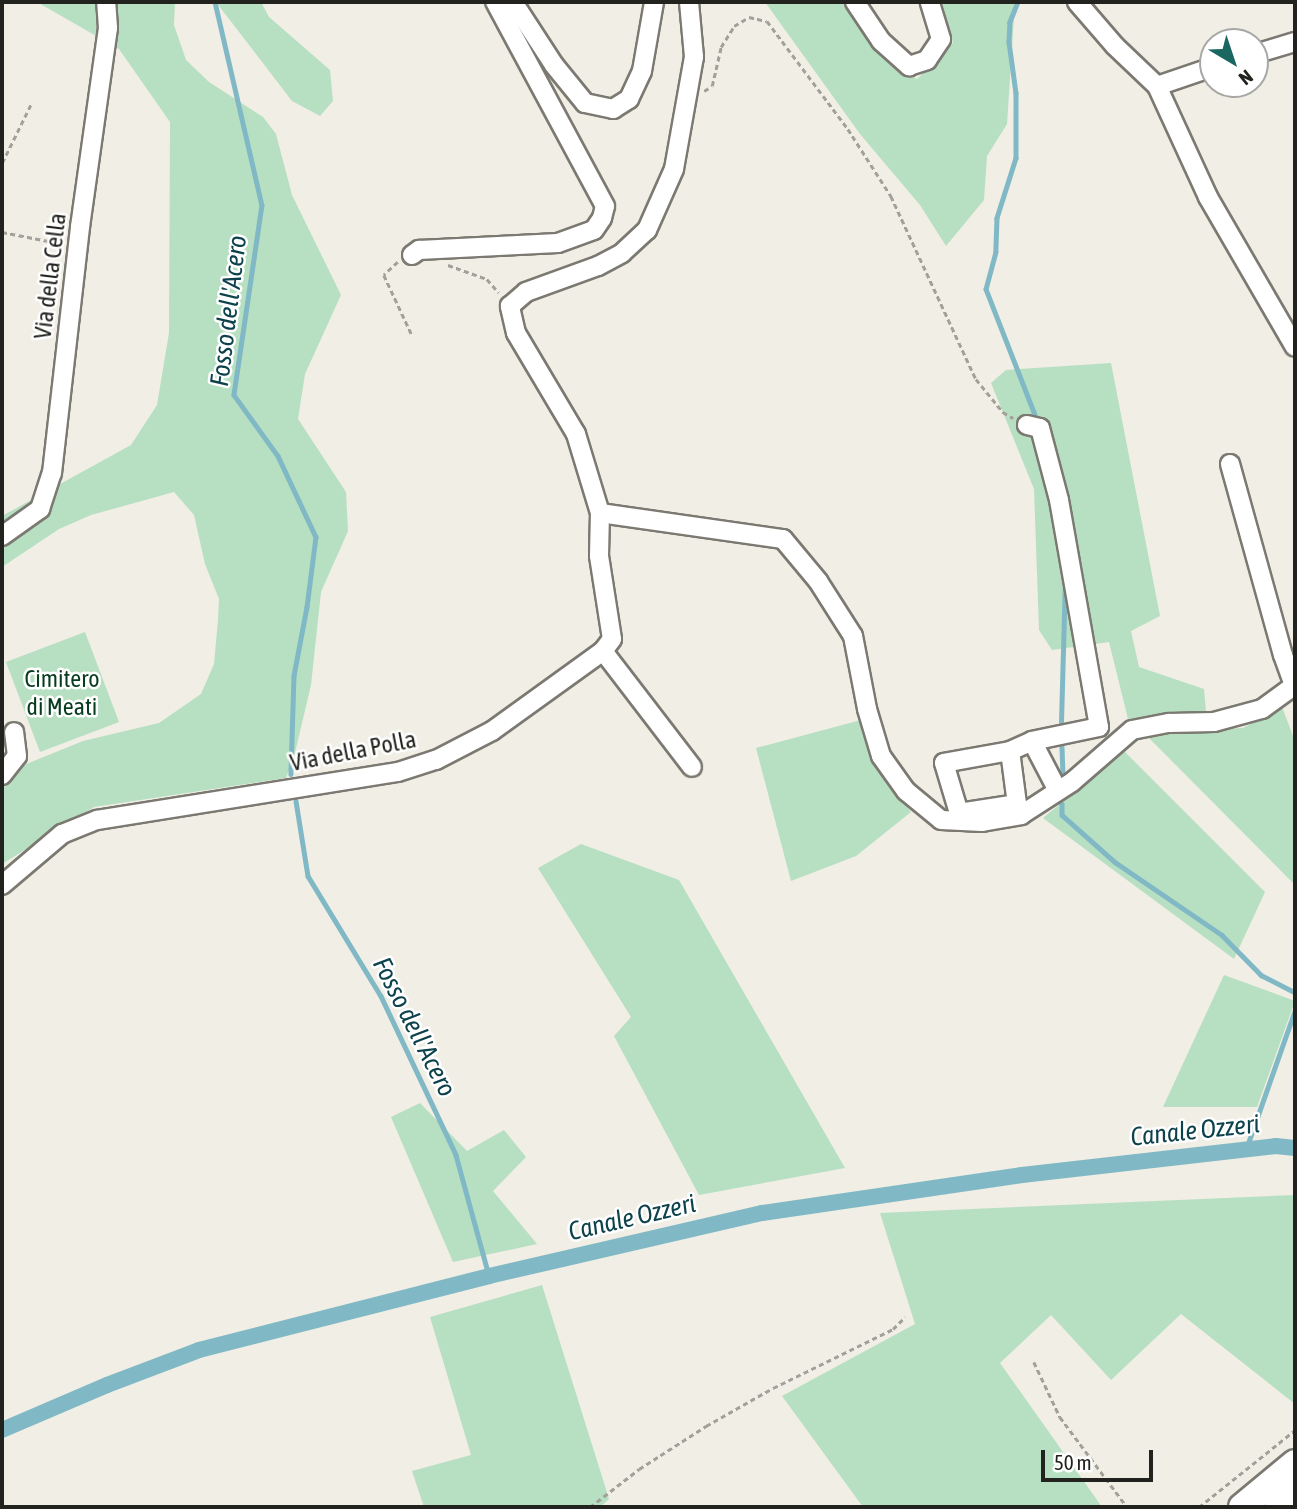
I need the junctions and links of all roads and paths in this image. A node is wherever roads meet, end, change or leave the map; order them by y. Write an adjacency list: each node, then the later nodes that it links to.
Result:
1 (106, 2): 17 (street, Via della Cella)
2 (495, 2): 18 (street)
3 (513, 2): 4 (street)
4 (653, 2)
5 (689, 2): 13 (street)
6 (855, 2): 7 (street)
7 (930, 2)
8 (1077, 2): 12 (street)
9 (1295, 42): 10 (street)
10 (1269, 50)
11 (1199, 72): 12 (street)
12 (1157, 86): 22 (street)
13 (686, 102): 20 (street); 23 (path)
14 (31, 104): 15 (path)
15 (2, 163)
16 (2, 232): 17 (path)
17 (78, 247): 26 (street, Via della Cella)
18 (412, 255): 21 (path)
19 (443, 263): 20 (path)
20 (510, 306): 25 (street)
21 (412, 335)
22 (1295, 348)
23 (1027, 425): 30 (street)
24 (1230, 464): 28 (street)
25 (600, 513): 27 (street); 34 (street)
26 (2, 536)
27 (603, 651): 32 (street); 35 (street, Via della Polla)
28 (1295, 685): 34 (street)
29 (14, 732): 33 (street)
30 (1032, 741): 31 (street); 34 (street)
31 (1010, 751): 31 (street)
32 (692, 767)
33 (2, 775)
34 (1058, 791)
35 (2, 885)
36 (905, 1317): 41 (path)
37 (1034, 1362): 42 (path)
38 (1295, 1430): 43 (path)
39 (1295, 1463): 44 (highway)
40 (1295, 1493): 45 (highway)
41 (590, 1507)
42 (1128, 1507)
43 (1199, 1507)
44 (1242, 1507)
45 (1278, 1507)

